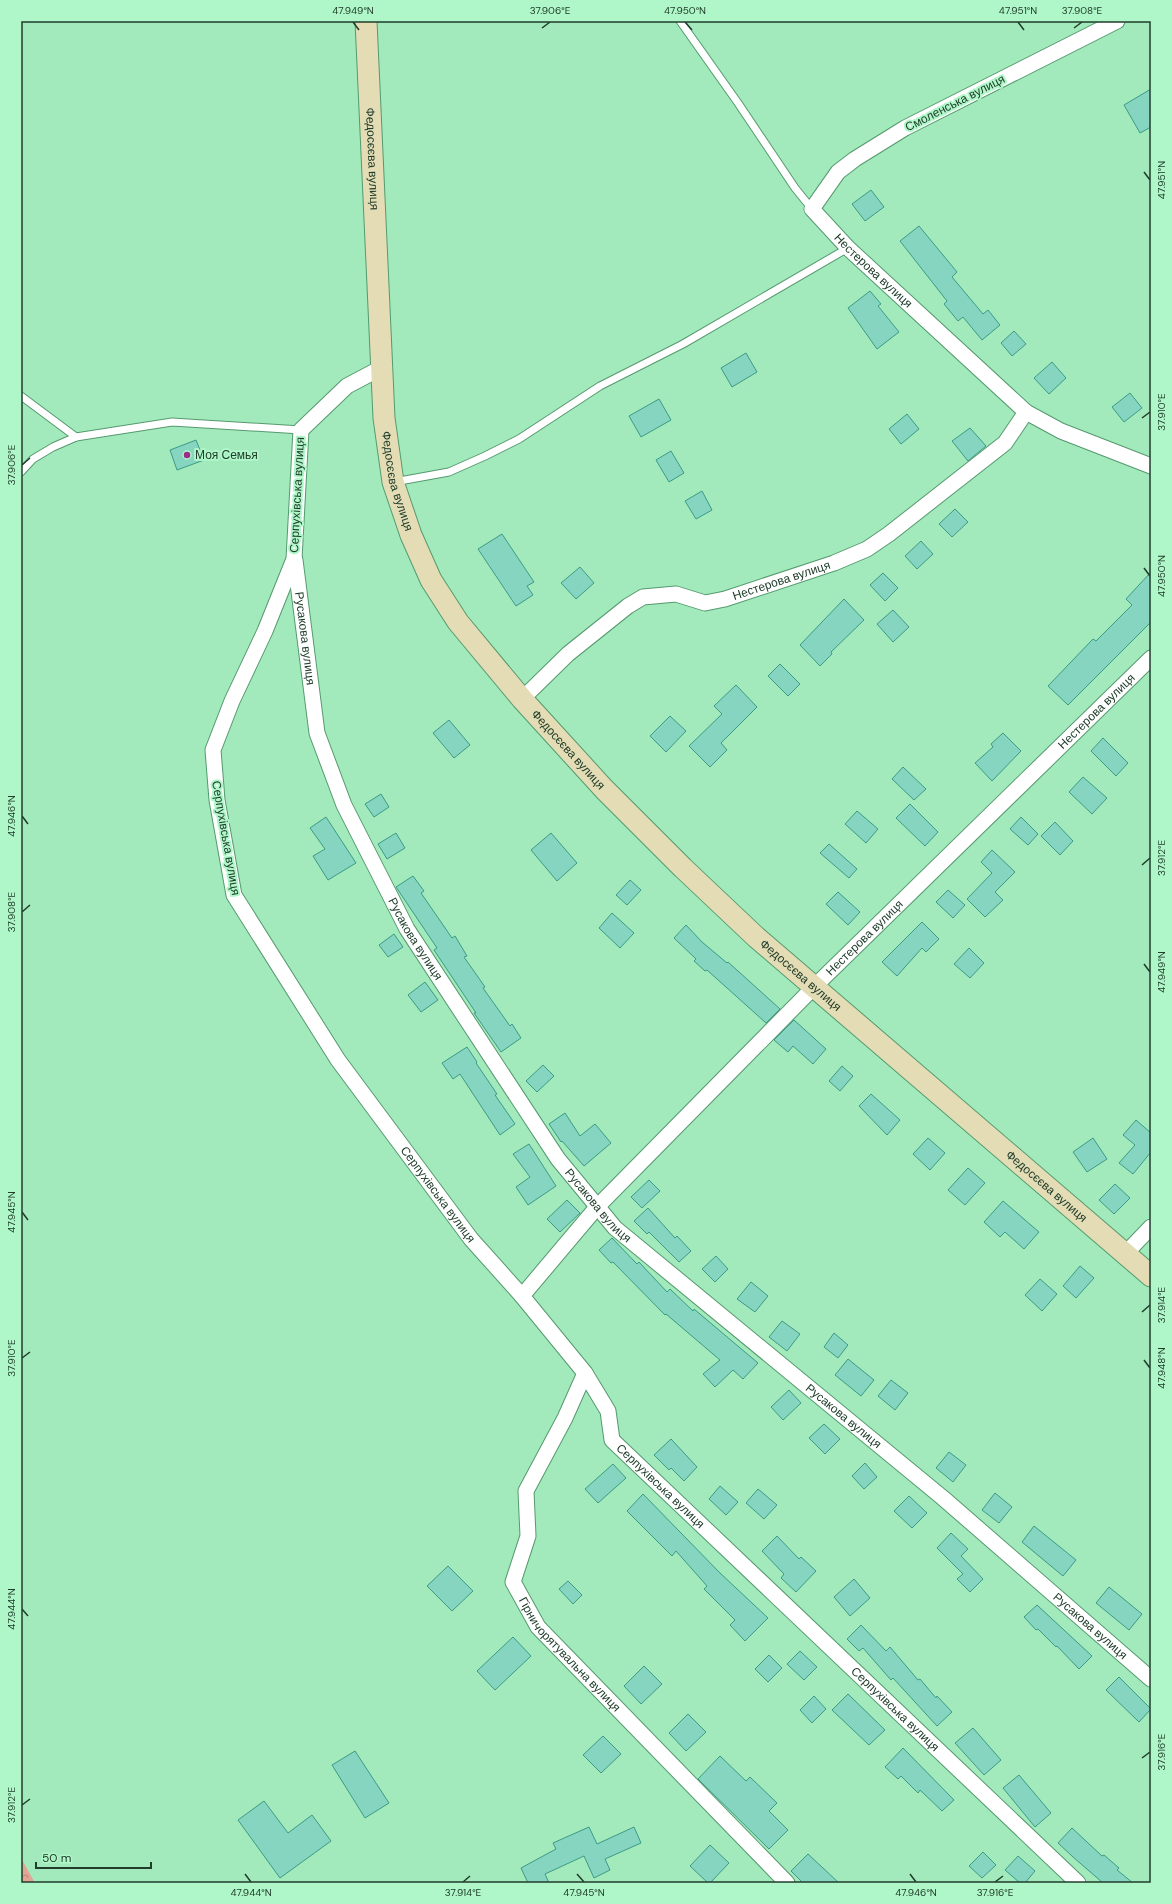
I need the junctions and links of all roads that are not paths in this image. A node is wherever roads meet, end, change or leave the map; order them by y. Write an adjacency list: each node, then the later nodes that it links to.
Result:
1 (366, 21): 6 (main road, Федосєєва вулиця)
2 (680, 21): 4 (lane)
3 (1117, 21): 4 (street, Смоленська вулиця)
4 (812, 208): 5 (street, Нестерова вулиця)
5 (848, 248): 8 (street, Нестерова вулиця); 13 (lane)
6 (381, 368): 9 (street, Серпухівська вулиця); 13 (main road, Федосєєва вулиця)
7 (21, 396): 10 (lane)
8 (1026, 412): 11 (street, Нестерова вулиця); 16 (street, Нестерова вулиця)
9 (301, 430): 10 (lane); 14 (street, Серпухівська вулиця)
10 (76, 436): 12 (lane)
11 (1151, 466)
12 (21, 472)
13 (393, 482): 16 (main road, Федосєєва вулиця)
14 (294, 558): 18 (street, Русакова вулиця); 22 (street, Серпухівська вулиця)
15 (1151, 658): 17 (street, Нестерова вулиця)
16 (522, 699): 17 (main road, Федосєєва вулиця)
17 (814, 987): 18 (street, Нестерова вулиця); 20 (main road, Федосєєва вулиця)
18 (597, 1207): 22 (street, Нестерова вулиця); 24 (street, Русакова вулиця)
19 (1151, 1227): 20 (street)
20 (1125, 1254): 21 (main road, Федосєєва вулиця)
21 (1151, 1276)
22 (522, 1296): 23 (street, Серпухівська вулиця)
23 (585, 1373): 25 (street, Гірничорятувальна вулиця); 26 (street, Серпухівська вулиця)
24 (1151, 1679)
25 (787, 1883)
26 (1078, 1883)

